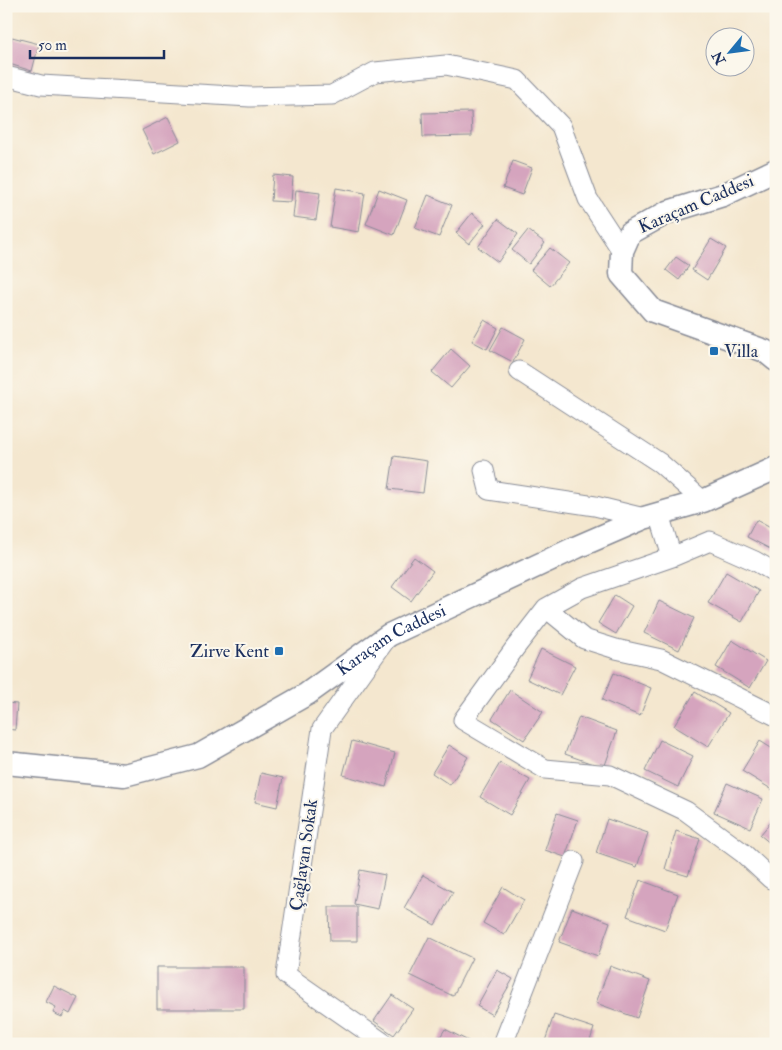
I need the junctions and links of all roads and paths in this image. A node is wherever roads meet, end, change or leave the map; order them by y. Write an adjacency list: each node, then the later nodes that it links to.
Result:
1 (6, 76): 3 (street)
2 (776, 170): 3 (street, Karaçam Caddesi)
3 (622, 251): 4 (street, Karaçam Caddesi)
4 (776, 360)
5 (519, 371): 8 (street)
6 (776, 468): 8 (street, Karaçam Caddesi)
7 (484, 470): 9 (street)
8 (703, 500): 9 (street, Karaçam Caddesi)
9 (652, 516): 10 (street); 13 (street, Karaçam Caddesi)
10 (672, 557): 11 (street); 12 (street)
11 (776, 573)
12 (546, 608): 14 (street); 17 (street)
13 (389, 635): 15 (street, Karaçam Caddesi); 18 (street, Çağlayan Sokak)
14 (776, 716)
15 (6, 763)
16 (574, 861): 19 (street)
17 (776, 878)
18 (386, 1044)
19 (503, 1044)

